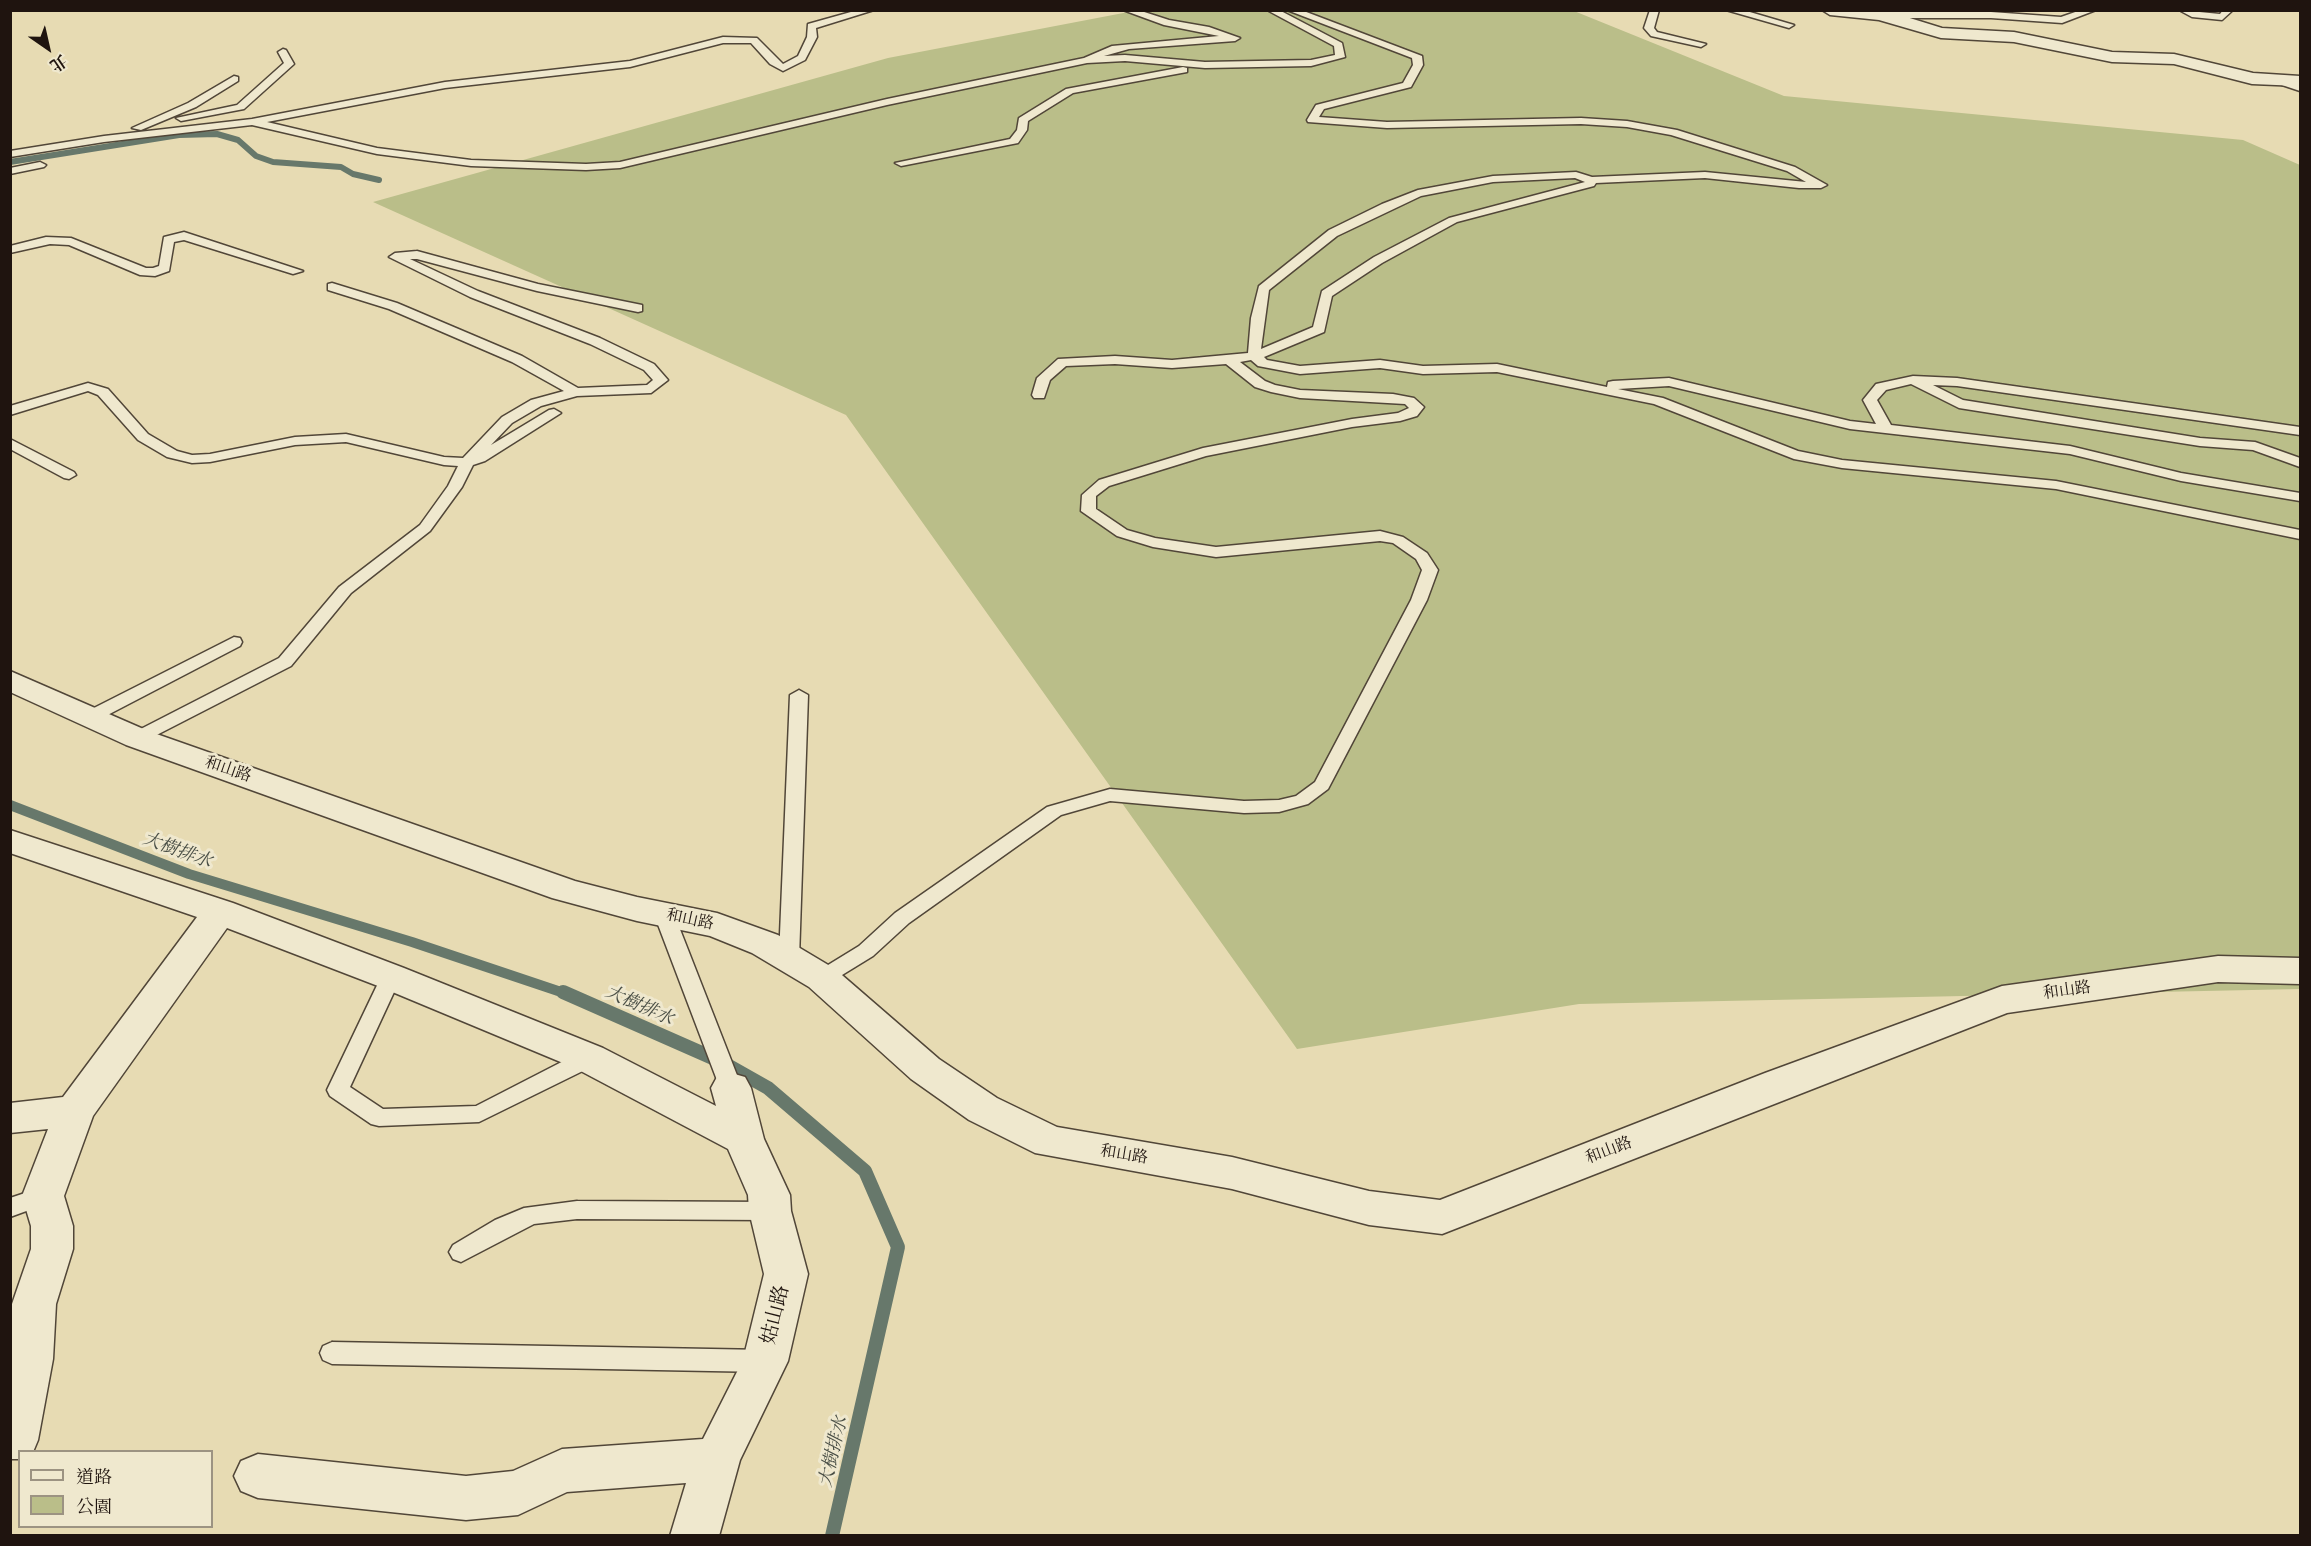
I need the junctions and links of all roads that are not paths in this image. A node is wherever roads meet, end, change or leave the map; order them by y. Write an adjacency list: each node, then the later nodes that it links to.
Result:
1 (870, 10): 21 (lane)
2 (1127, 10): 15 (lane)
3 (1271, 10): 16 (lane)
4 (1291, 10): 27 (lane)
5 (1654, 10): 13 (lane)
6 (1730, 10): 12 (lane)
7 (1830, 10): 11 (street)
8 (2092, 10): 11 (lane)
9 (2183, 10): 10 (lane)
10 (2229, 10)
11 (1881, 15): 18 (street)
12 (1789, 25)
13 (1701, 44)
14 (283, 52): 20 (lane)
15 (1087, 60): 16 (lane); 21 (lane)
16 (1205, 65): 24 (lane)
17 (234, 79): 20 (lane)
18 (2292, 81): 19 (lane)
19 (2301, 88)
20 (157, 121): 22 (lane)
21 (252, 122): 22 (lane)
22 (104, 139): 23 (lane)
23 (10, 154)
24 (901, 163)
25 (40, 165): 26 (lane)
26 (10, 171)
27 (1591, 180): 32 (lane); 32 (lane)
28 (10, 250): 29 (lane)
29 (297, 271)
30 (332, 287): 36 (lane)
31 (638, 308): 36 (lane)
32 (1254, 356): 33 (lane); 35 (lane)
33 (1229, 360): 37 (lane); 59 (lane)
34 (1912, 380): 40 (lane); 41 (lane); 44 (lane)
35 (1590, 387): 40 (lane); 47 (lane)
36 (576, 392): 43 (lane)
37 (1039, 395)
38 (10, 411): 43 (lane)
39 (554, 412): 43 (lane)
40 (1886, 430): 46 (lane)
41 (2301, 431)
42 (10, 443): 45 (lane)
43 (467, 462): 52 (lane)
44 (2301, 463)
45 (69, 475)
46 (2301, 497)
47 (2301, 535)
48 (234, 642): 51 (lane)
49 (10, 680): 51 (street, 和山路)
50 (799, 695): 56 (lane)
51 (92, 716): 52 (street, 和山路)
52 (137, 738): 55 (street, 和山路)
53 (10, 841): 54 (street)
54 (220, 912): 58 (street); 62 (street)
55 (664, 914): 56 (street, 和山路); 61 (lane)
56 (789, 958): 59 (street, 和山路)
57 (2301, 971): 59 (street, 和山路)
58 (391, 977): 60 (street); 60 (lane)
59 (822, 978)
60 (589, 1058): 64 (street)
61 (731, 1088): 64 (street, 姑山路)
62 (75, 1111): 63 (street); 65 (street)
63 (10, 1118)
64 (744, 1140): 66 (street, 姑山路)
65 (27, 1202): 70 (street)
66 (770, 1210): 67 (lane); 69 (street, 姑山路)
67 (461, 1252)
68 (332, 1353): 69 (lane)
69 (765, 1361): 71 (street, 姑山路)
70 (15, 1440)
71 (717, 1459): 72 (street); 73 (street, 姑山路)
72 (258, 1476)
73 (694, 1536)

